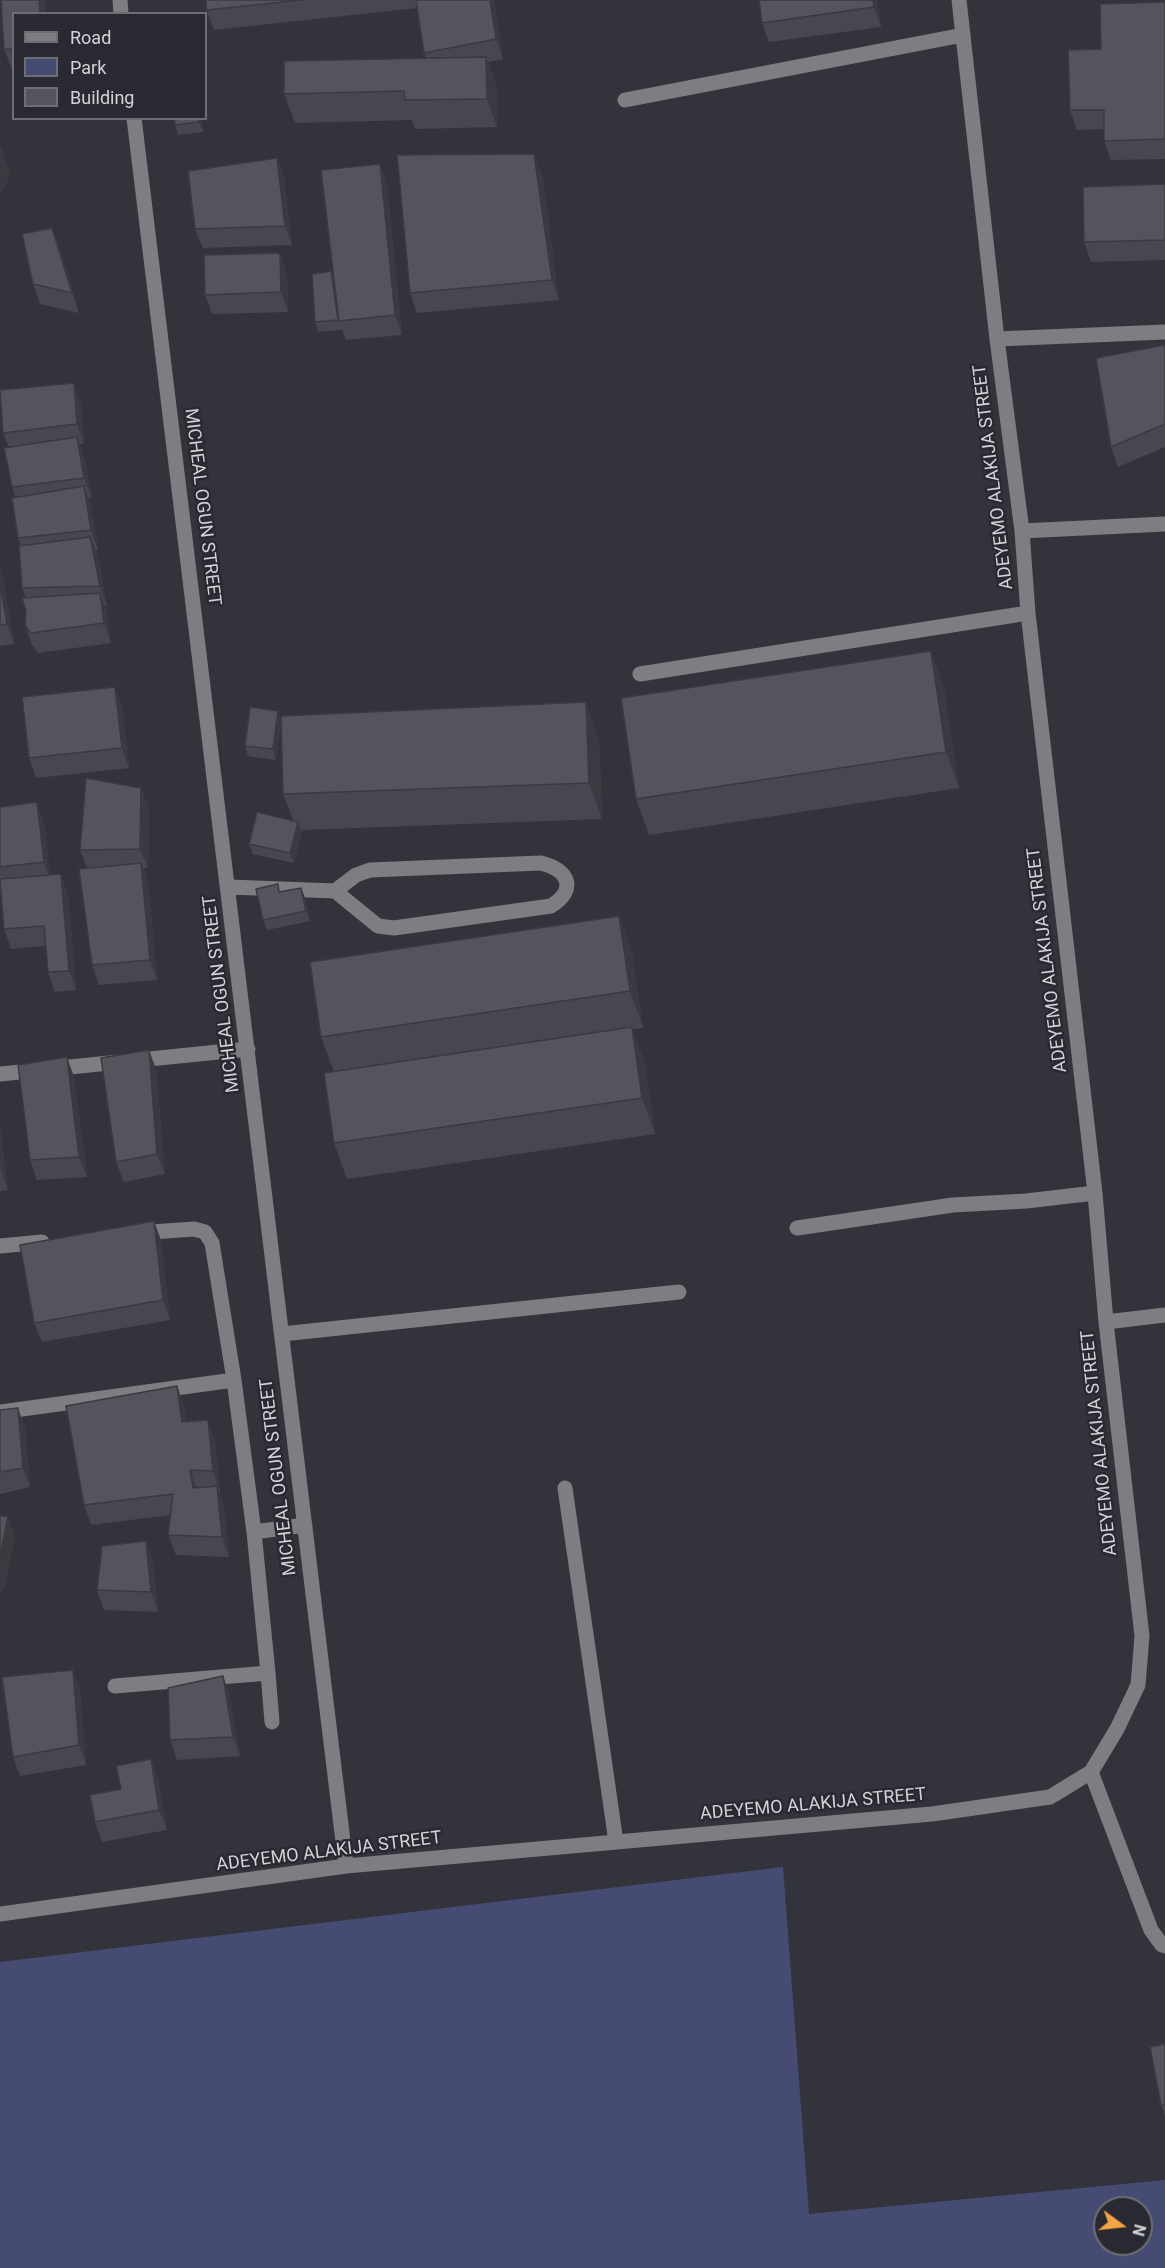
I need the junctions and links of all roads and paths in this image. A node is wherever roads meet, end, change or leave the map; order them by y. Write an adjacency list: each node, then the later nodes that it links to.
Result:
1 (959, 0): 2 (street, ADEYEMO ALAKIJA STREET)
2 (963, 36): 3 (street); 6 (street, ADEYEMO ALAKIJA STREET)
3 (625, 100)
4 (134, 120): 11 (street, MICHEAL OGUN STREET)
5 (1165, 332): 6 (street)
6 (997, 339): 8 (street, ADEYEMO ALAKIJA STREET)
7 (1165, 524): 8 (street)
8 (1022, 531): 9 (street, ADEYEMO ALAKIJA STREET)
9 (1028, 613): 10 (street); 15 (street, ADEYEMO ALAKIJA STREET)
10 (640, 674)
11 (229, 887): 12 (street); 13 (street, MICHEAL OGUN STREET)
12 (335, 891): 12 (street)
13 (248, 1049): 14 (street); 23 (street, MICHEAL OGUN STREET)
14 (0, 1074)
15 (1095, 1193): 16 (street); 22 (street, ADEYEMO ALAKIJA STREET)
16 (797, 1228)
17 (127, 1234): 24 (street)
18 (58, 1241): 19 (street)
19 (0, 1246)
20 (679, 1292): 23 (street)
21 (1165, 1315): 22 (street)
22 (1106, 1322): 32 (street, ADEYEMO ALAKIJA STREET)
23 (282, 1334): 27 (street, MICHEAL OGUN STREET)
24 (234, 1380): 25 (street); 28 (street)
25 (0, 1412)
26 (565, 1488): 33 (street)
27 (305, 1525): 28 (street); 34 (street, MICHEAL OGUN STREET)
28 (254, 1532): 29 (street)
29 (268, 1673): 30 (street); 31 (street)
30 (115, 1686)
31 (272, 1722)
32 (1091, 1772): 33 (street, ADEYEMO ALAKIJA STREET); 36 (street)
33 (616, 1842): 34 (street, ADEYEMO ALAKIJA STREET)
34 (346, 1866): 35 (street, ADEYEMO ALAKIJA STREET)
35 (0, 1914)
36 (1165, 1946)

